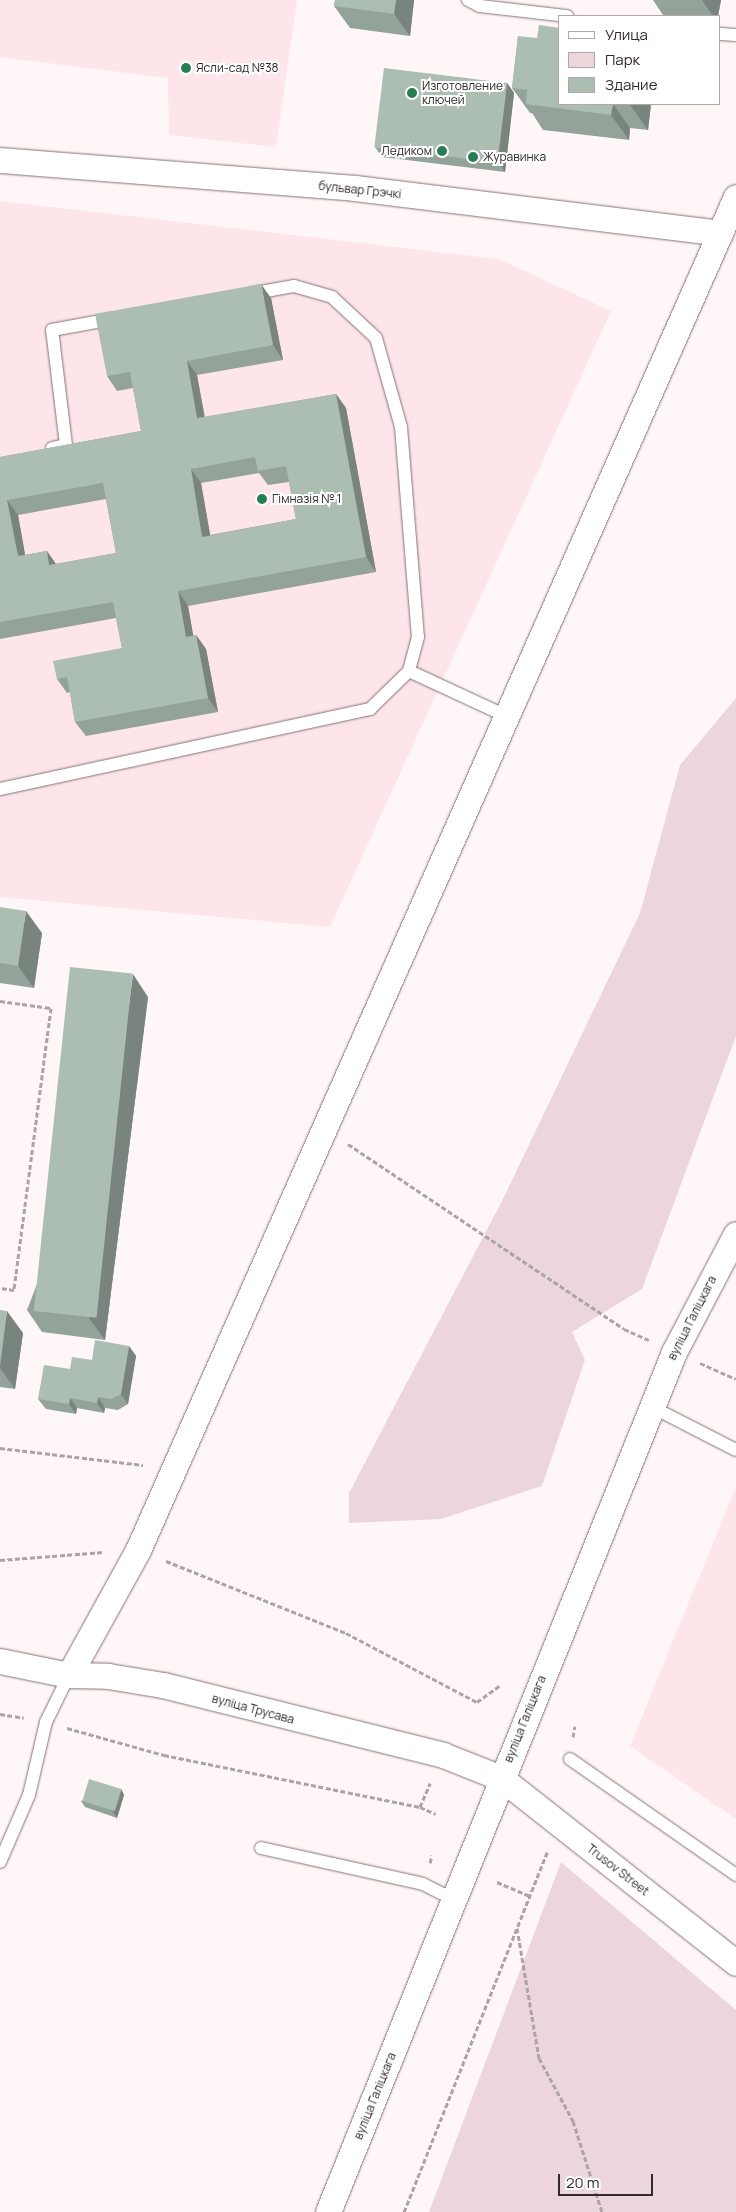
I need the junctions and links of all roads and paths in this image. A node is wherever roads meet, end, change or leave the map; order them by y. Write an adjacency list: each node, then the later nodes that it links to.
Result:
1 (468, 0): 2 (lane)
2 (558, 15)
3 (721, 34): 4 (lane)
4 (736, 35)
5 (0, 160): 7 (street, бульвар Грэчкі)
6 (736, 198): 7 (street)
7 (720, 233): 12 (street)
8 (236, 296): 11 (lane)
9 (129, 316): 10 (lane)
10 (38, 451)
11 (409, 671): 12 (lane); 13 (lane)
12 (506, 716): 15 (street)
13 (0, 789)
14 (0, 1001): 17 (path)
15 (324, 1128): 18 (path); 23 (street)
16 (736, 1234): 18 (street, вуліца Галіцкага)
17 (0, 1288)
18 (674, 1352): 19 (path); 20 (street, вуліца Галіцкага)
19 (736, 1379)
20 (652, 1407): 22 (lane); 33 (street, вуліца Галіцкага)
21 (0, 1448): 23 (path)
22 (736, 1450)
23 (174, 1469): 24 (street)
24 (138, 1550): 25 (path); 27 (street); 28 (path)
25 (0, 1560)
26 (0, 1661): 27 (street, вуліца Трусава)
27 (69, 1675): 30 (lane); 33 (street, вуліца Трусава)
28 (500, 1685)
29 (0, 1714): 30 (path)
30 (46, 1722): 35 (path); 39 (lane)
31 (575, 1726): 32 (path)
32 (570, 1759): 40 (lane)
33 (501, 1778): 37 (street, Trusov Street); 43 (street, вуліца Галіцкага)
34 (430, 1783): 35 (path)
35 (420, 1807): 36 (path)
36 (436, 1814)
37 (558, 1823): 42 (path); 45 (street, Trusov Street)
38 (261, 1848): 43 (lane)
39 (0, 1862)
40 (736, 1875)
41 (497, 1882): 42 (path)
42 (530, 1896): 44 (path)
43 (454, 1900): 46 (street, вуліца Галіцкага)
44 (517, 1927): 47 (path); 48 (path)
45 (736, 1962)
46 (328, 2212)
47 (404, 2212)
48 (602, 2212)

